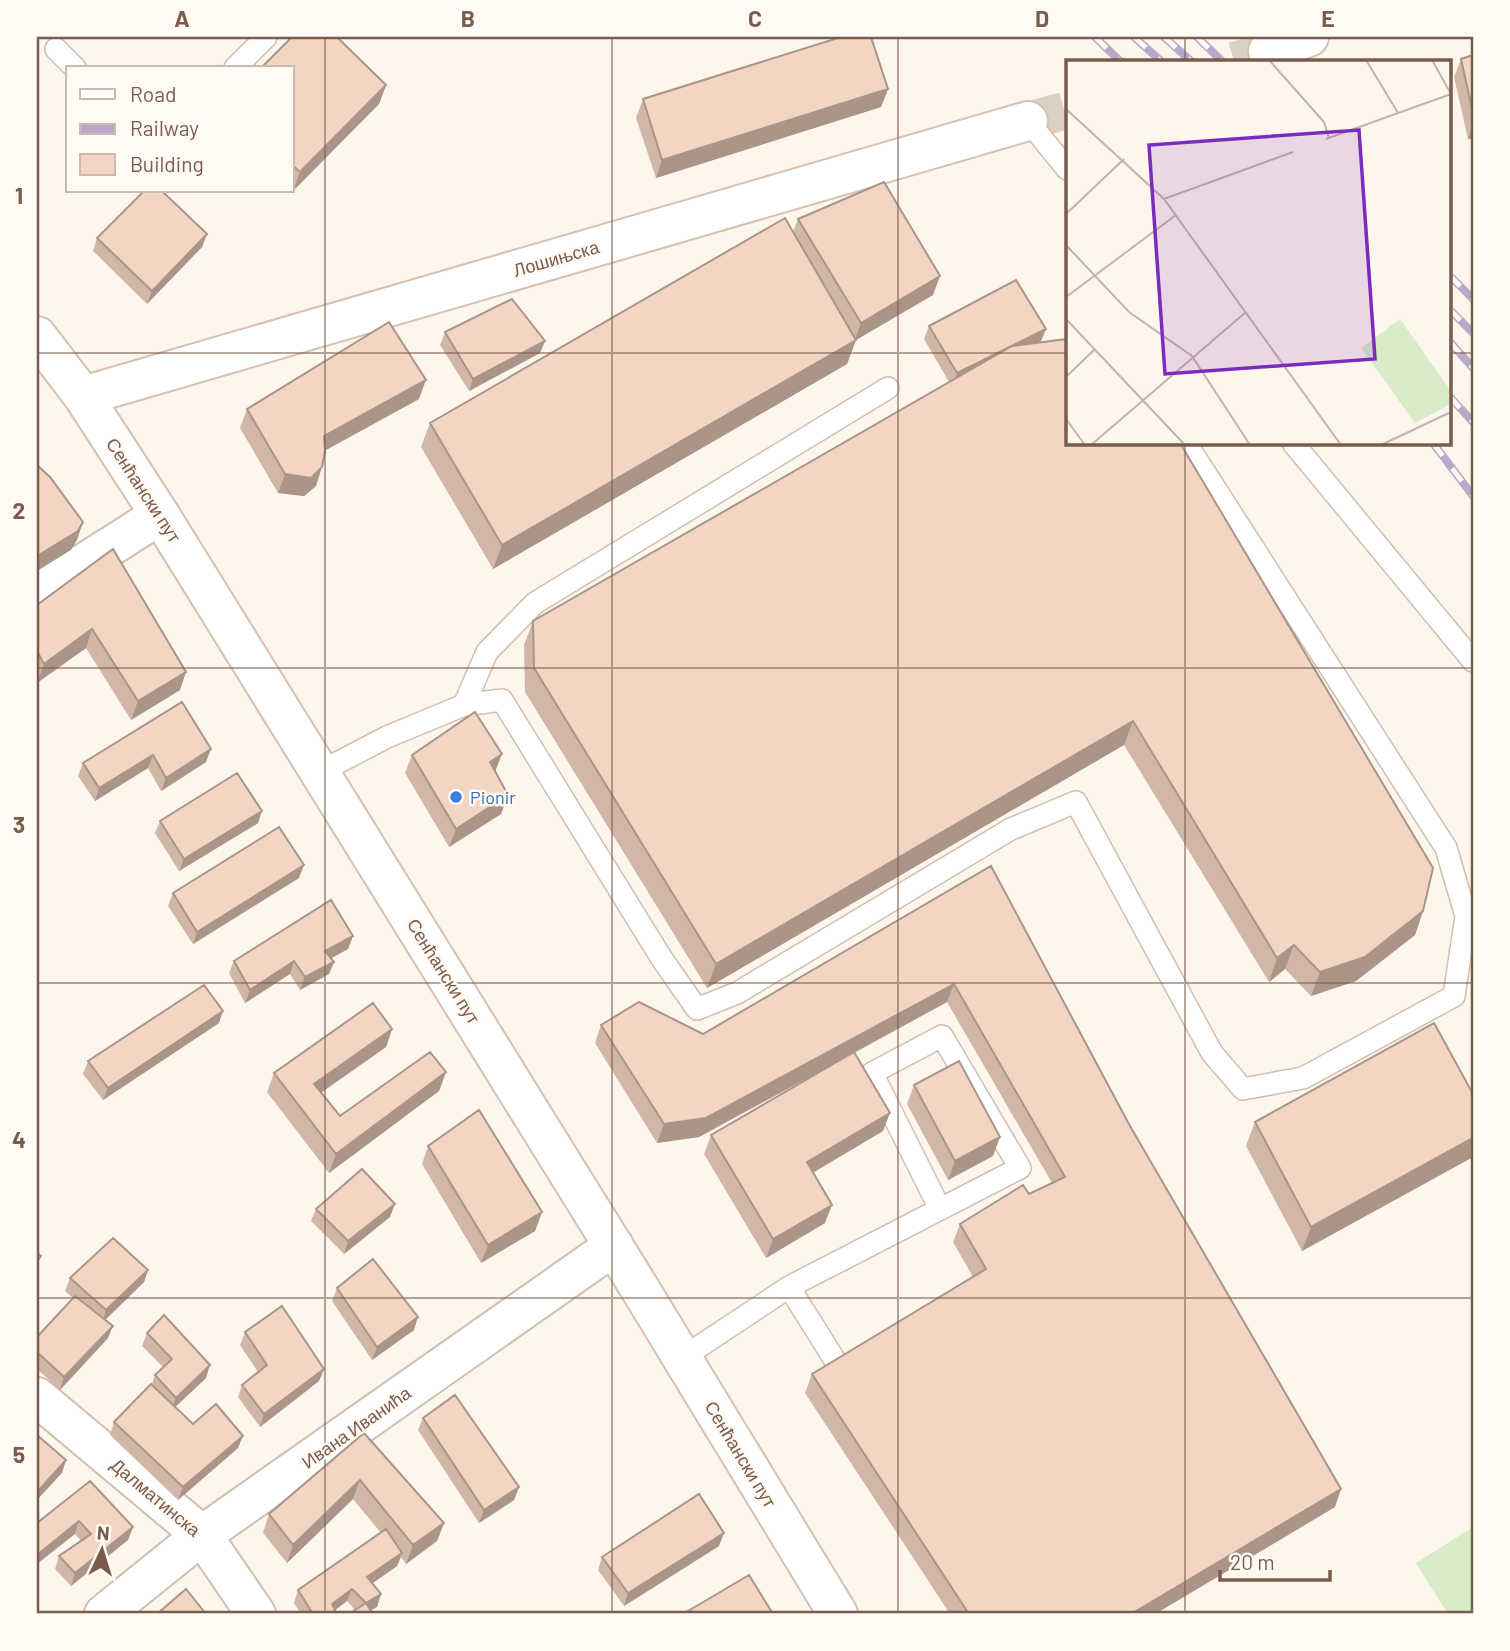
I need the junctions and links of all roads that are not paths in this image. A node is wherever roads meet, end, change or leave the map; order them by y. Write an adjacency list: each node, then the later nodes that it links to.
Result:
1 (266, 37): 4 (lane)
2 (56, 49): 3 (lane)
3 (73, 66)
4 (237, 66)
5 (1028, 121): 6 (lane); 9 (street, Лошињска)
6 (1066, 168)
7 (37, 336): 9 (street, Сенћански пут)
8 (888, 388): 15 (lane)
9 (83, 396): 12 (street, Сенћански пут)
10 (1187, 444): 15 (lane)
11 (1294, 444): 14 (lane)
12 (160, 514): 13 (street); 16 (street, Сенћански пут)
13 (37, 593)
14 (1473, 661)
15 (464, 705): 16 (lane)
16 (320, 772): 18 (street, Сенћански пут)
17 (940, 1209): 17 (lane); 19 (lane)
18 (614, 1245): 20 (street, Сенћански пут); 23 (street, Ивана Иванића)
19 (789, 1287): 20 (lane); 21 (lane)
20 (682, 1357): 26 (street, Сенћански пут)
21 (836, 1362)
22 (37, 1397): 23 (street, Далматинска)
23 (202, 1535): 24 (street, Ивана Иванића); 25 (street, Далматинска)
24 (104, 1614)
25 (256, 1614)
26 (838, 1614)

